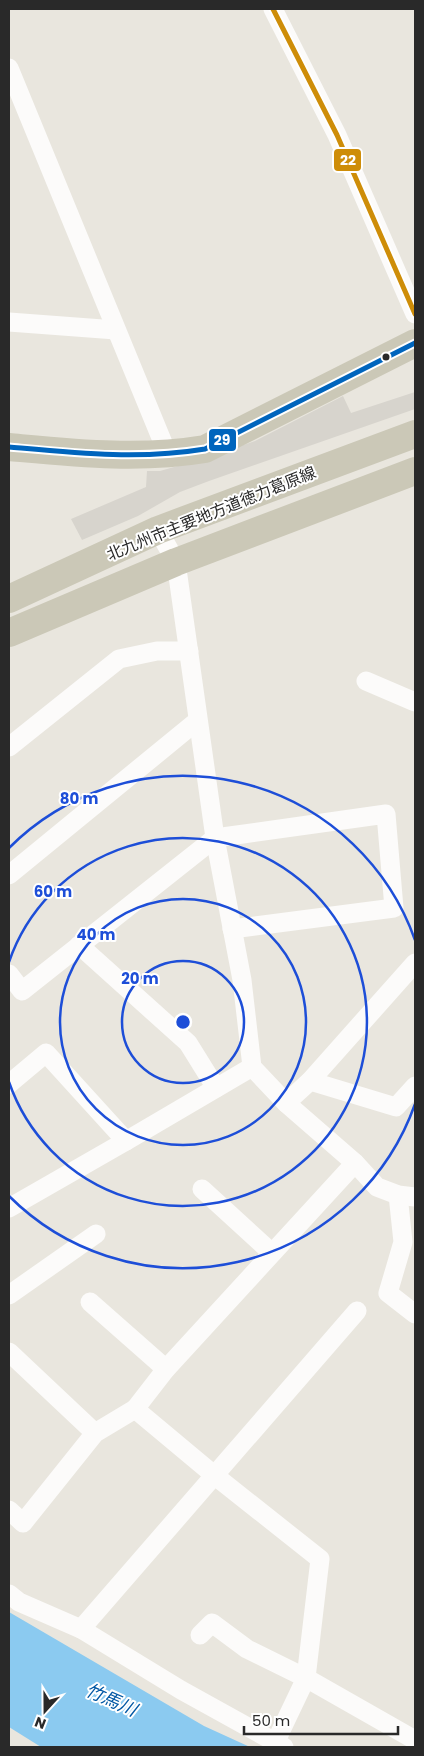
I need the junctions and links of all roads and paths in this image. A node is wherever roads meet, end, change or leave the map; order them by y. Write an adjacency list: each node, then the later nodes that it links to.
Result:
1 (273, 9): 3 (street)
2 (9, 68): 5 (street)
3 (415, 314)
4 (9, 322): 5 (street)
5 (116, 330): 9 (street)
6 (415, 343): 9 (main road)
7 (415, 434): 11 (main road, 北九州市主要地方道徳力葛原線)
8 (9, 447): 9 (main road)
9 (168, 455)
10 (415, 471): 12 (main road, 北九州市主要地方道徳力葛原線)
11 (158, 530): 12 (street); 13 (main road, 北九州市主要地方道徳力葛原線)
12 (176, 562): 14 (main road, 北九州市主要地方道徳力葛原線); 15 (street)
13 (9, 598)
14 (9, 633)
15 (189, 651): 18 (street); 19 (street)
16 (366, 681): 17 (street)
17 (415, 702)
18 (197, 721): 20 (street); 21 (street)
19 (9, 747)
20 (215, 838): 22 (street); 22 (street); 23 (street)
21 (9, 875)
22 (232, 929): 26 (street)
23 (79, 945): 25 (street); 30 (street)
24 (415, 963): 27 (street)
25 (9, 974)
26 (252, 1067): 30 (street); 31 (street)
27 (310, 1080): 29 (street); 31 (street)
28 (9, 1084): 32 (street)
29 (415, 1086)
30 (216, 1088): 32 (street)
31 (286, 1103): 33 (street)
32 (126, 1141): 36 (street)
33 (355, 1163): 35 (street); 38 (street)
34 (202, 1189): 38 (street)
35 (407, 1196): 42 (street)
36 (9, 1208)
37 (96, 1234): 39 (street)
38 (272, 1253): 44 (street)
39 (9, 1295)
40 (90, 1302): 44 (street)
41 (357, 1311): 47 (street)
42 (415, 1314)
43 (9, 1352): 46 (street)
44 (166, 1369): 45 (street)
45 (135, 1409): 46 (street); 47 (street)
46 (95, 1433): 48 (street)
47 (214, 1476): 50 (street); 52 (street)
48 (9, 1510)
49 (9, 1594): 50 (street)
50 (81, 1628): 54 (street)
51 (200, 1635): 52 (street)
52 (306, 1678): 53 (street); 54 (street)
53 (415, 1740)
54 (280, 1745)

